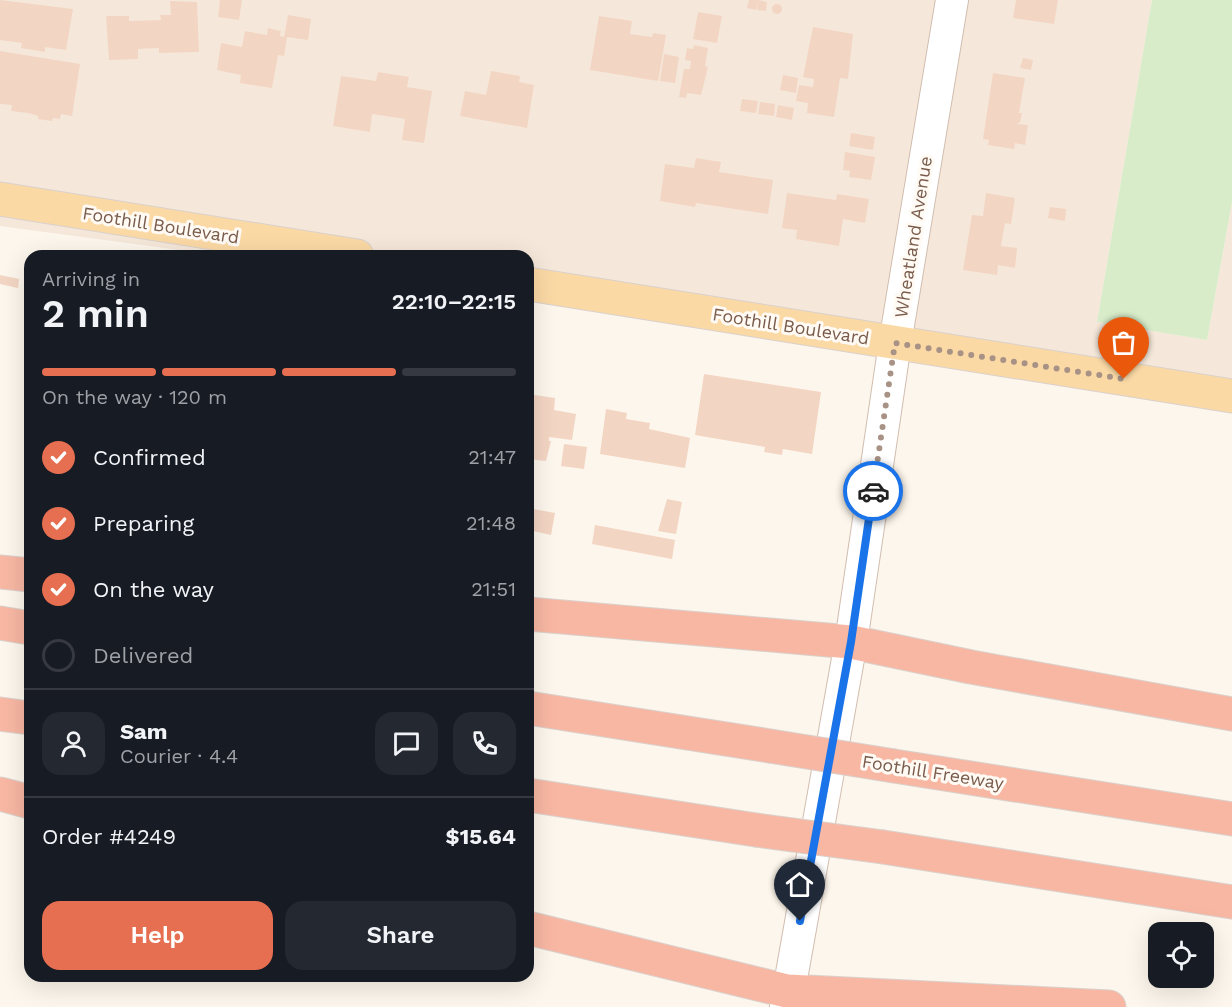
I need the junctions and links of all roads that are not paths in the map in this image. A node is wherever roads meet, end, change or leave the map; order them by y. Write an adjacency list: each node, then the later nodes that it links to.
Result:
1 (952, 0): 5 (street, Wheatland Avenue)
2 (0, 199): 3 (main road, Foothill Boulevard)
3 (319, 250)
4 (534, 285): 5 (main road, Foothill Boulevard)
5 (895, 343): 6 (main road, Foothill Boulevard); 12 (street, Wheatland Avenue)
6 (1232, 396)
7 (0, 572): 8 (highway)
8 (24, 574)
9 (534, 615): 12 (highway)
10 (0, 623): 11 (highway)
11 (24, 627)
12 (851, 642): 15 (highway); 23 (street, Wheatland Avenue)
13 (534, 709): 20 (highway, Foothill Freeway, bridge)
14 (0, 714): 16 (highway)
15 (1232, 714)
16 (24, 717)
17 (0, 794): 19 (highway)
18 (534, 796): 21 (highway, bridge)
19 (24, 800)
20 (1232, 819)
21 (1232, 902)
22 (534, 930): 23 (highway)
23 (786, 999): 24 (highway)
24 (1109, 1007)

